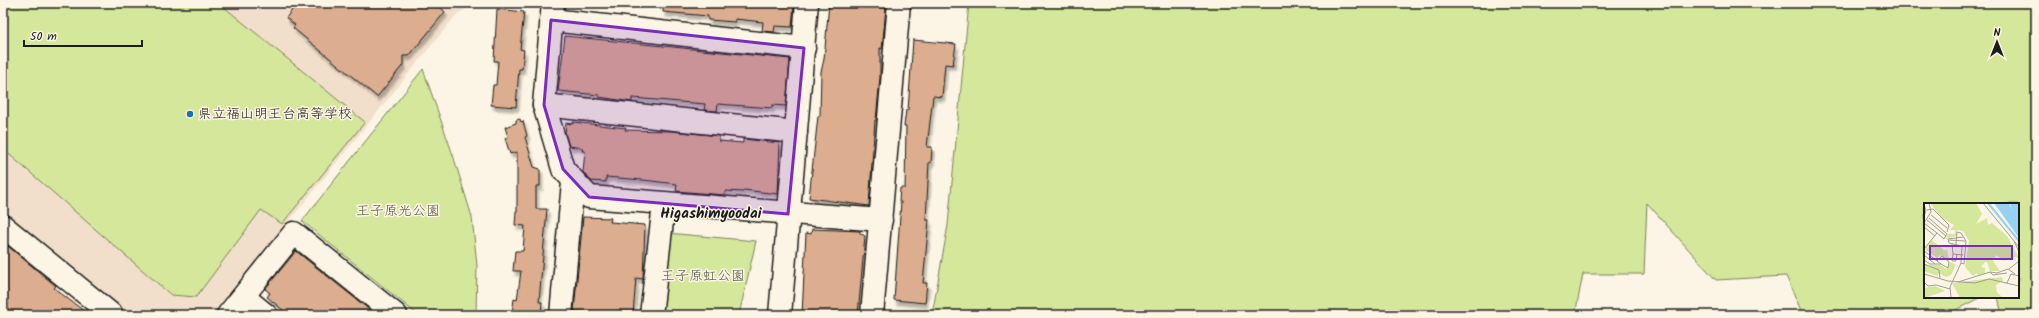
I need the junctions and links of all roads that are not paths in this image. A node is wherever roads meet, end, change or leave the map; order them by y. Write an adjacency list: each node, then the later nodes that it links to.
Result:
1 (807, 3): 4 (street)
2 (899, 3): 10 (street)
3 (552, 11): 4 (street); 5 (street)
4 (804, 48): 6 (street)
5 (544, 105): 6 (street); 7 (street)
6 (796, 132): 9 (street)
7 (573, 182): 8 (street); 17 (street)
8 (664, 204): 9 (street); 18 (street)
9 (788, 214): 10 (street); 19 (street)
10 (881, 220): 20 (street)
11 (3, 226): 13 (street)
12 (244, 297): 14 (street); 15 (street); 16 (street)
13 (112, 315)
14 (228, 315)
15 (266, 315)
16 (396, 315)
17 (561, 315)
18 (651, 315)
19 (780, 315)
20 (872, 315)

